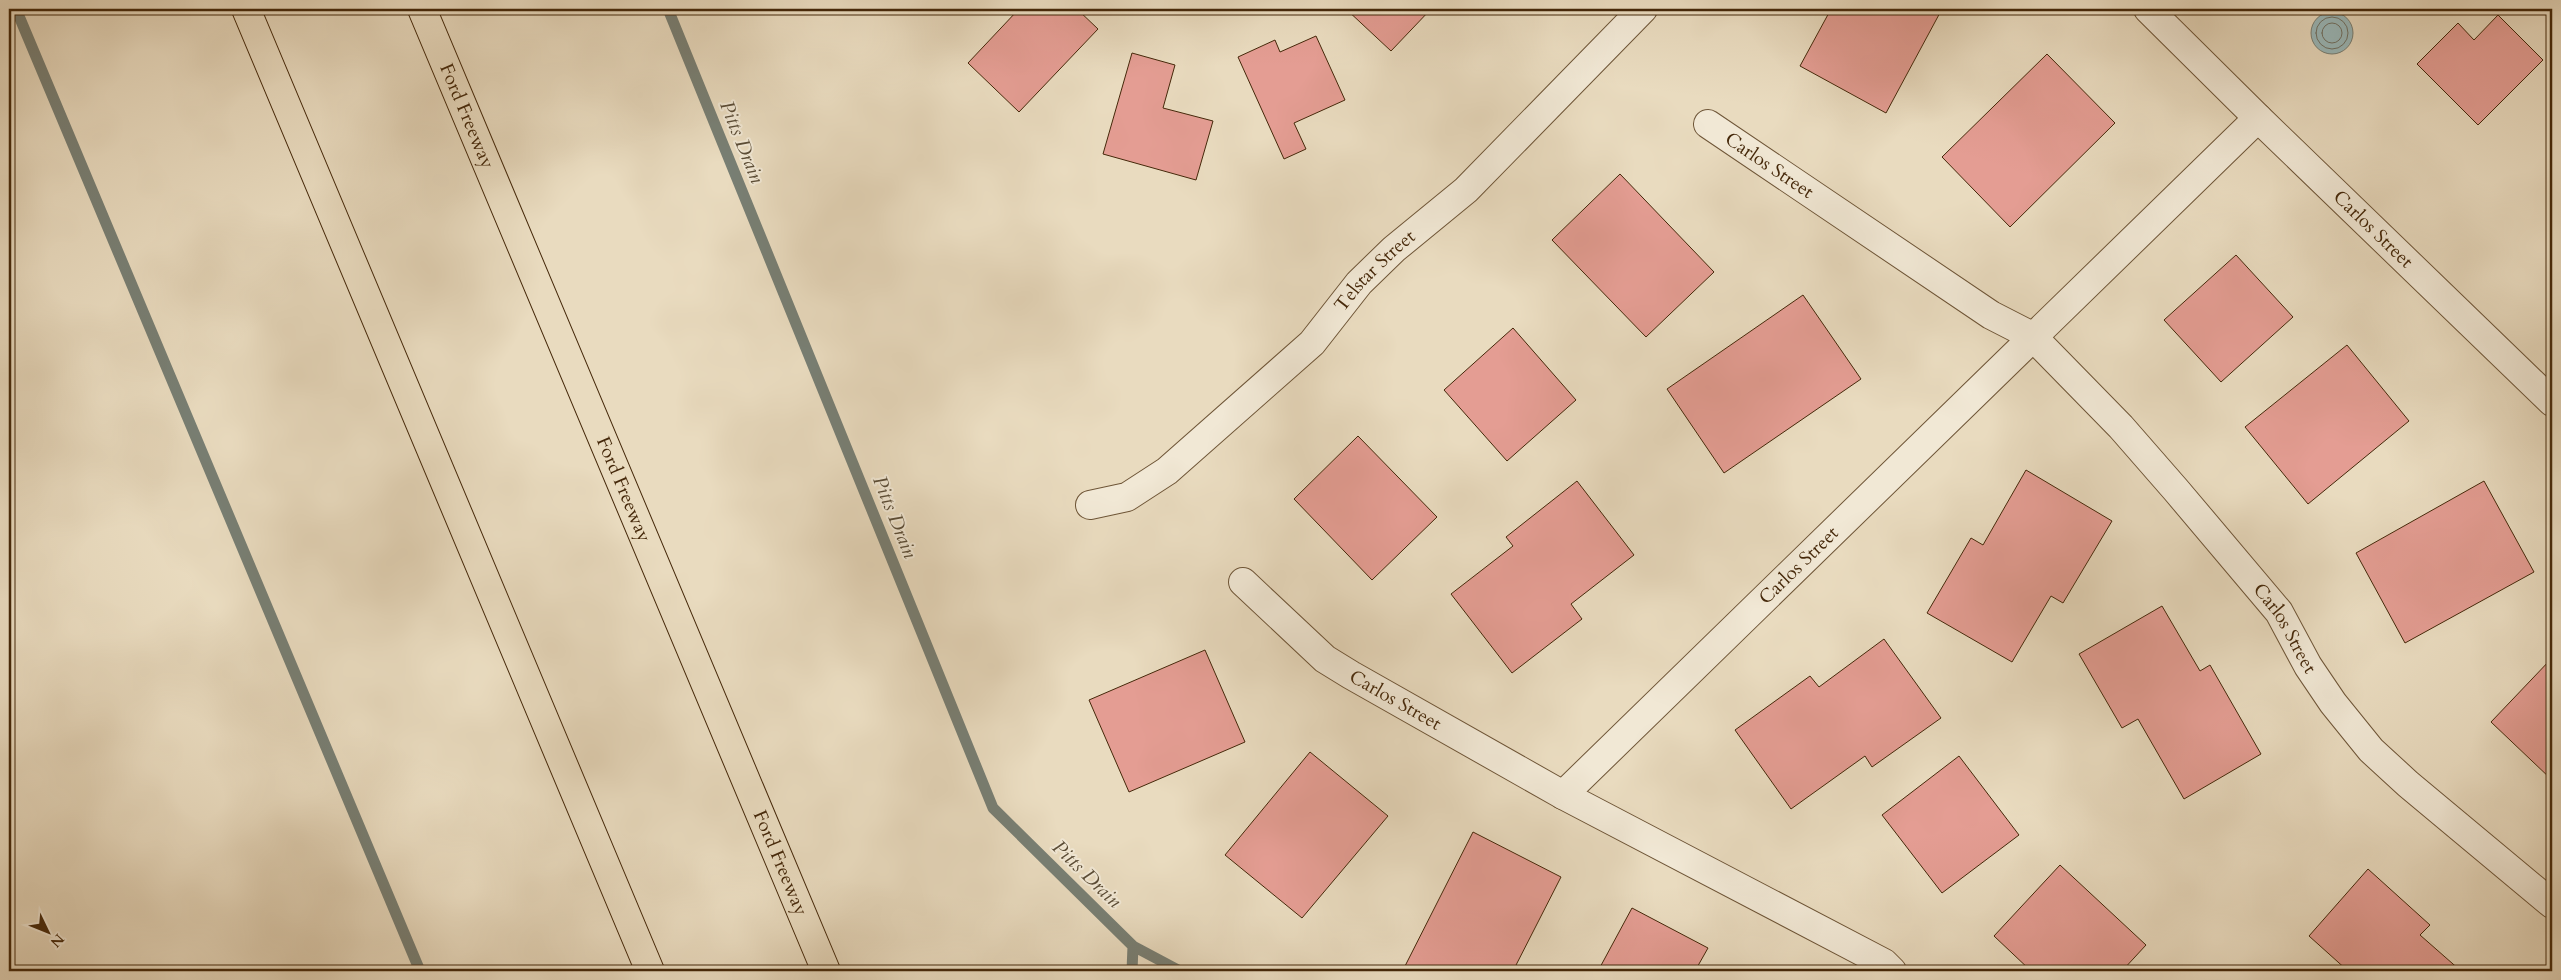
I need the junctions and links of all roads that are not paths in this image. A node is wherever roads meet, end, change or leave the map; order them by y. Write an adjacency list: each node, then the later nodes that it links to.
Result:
1 (246, 9): 13 (highway)
2 (422, 9): 14 (highway, Ford Freeway)
3 (1643, 9): 9 (street, Telstar Street)
4 (2148, 9): 5 (street, Carlos Street)
5 (2258, 118): 7 (street, Carlos Street); 8 (street, Carlos Street)
6 (1708, 124): 7 (street, Carlos Street)
7 (2032, 336): 11 (street, Carlos Street); 12 (street, Carlos Street)
8 (2552, 402)
9 (1090, 505)
10 (1243, 582): 11 (street, Carlos Street)
11 (1563, 794): 15 (street, Carlos Street)
12 (2552, 904)
13 (650, 971)
14 (826, 971)
15 (1892, 971)

